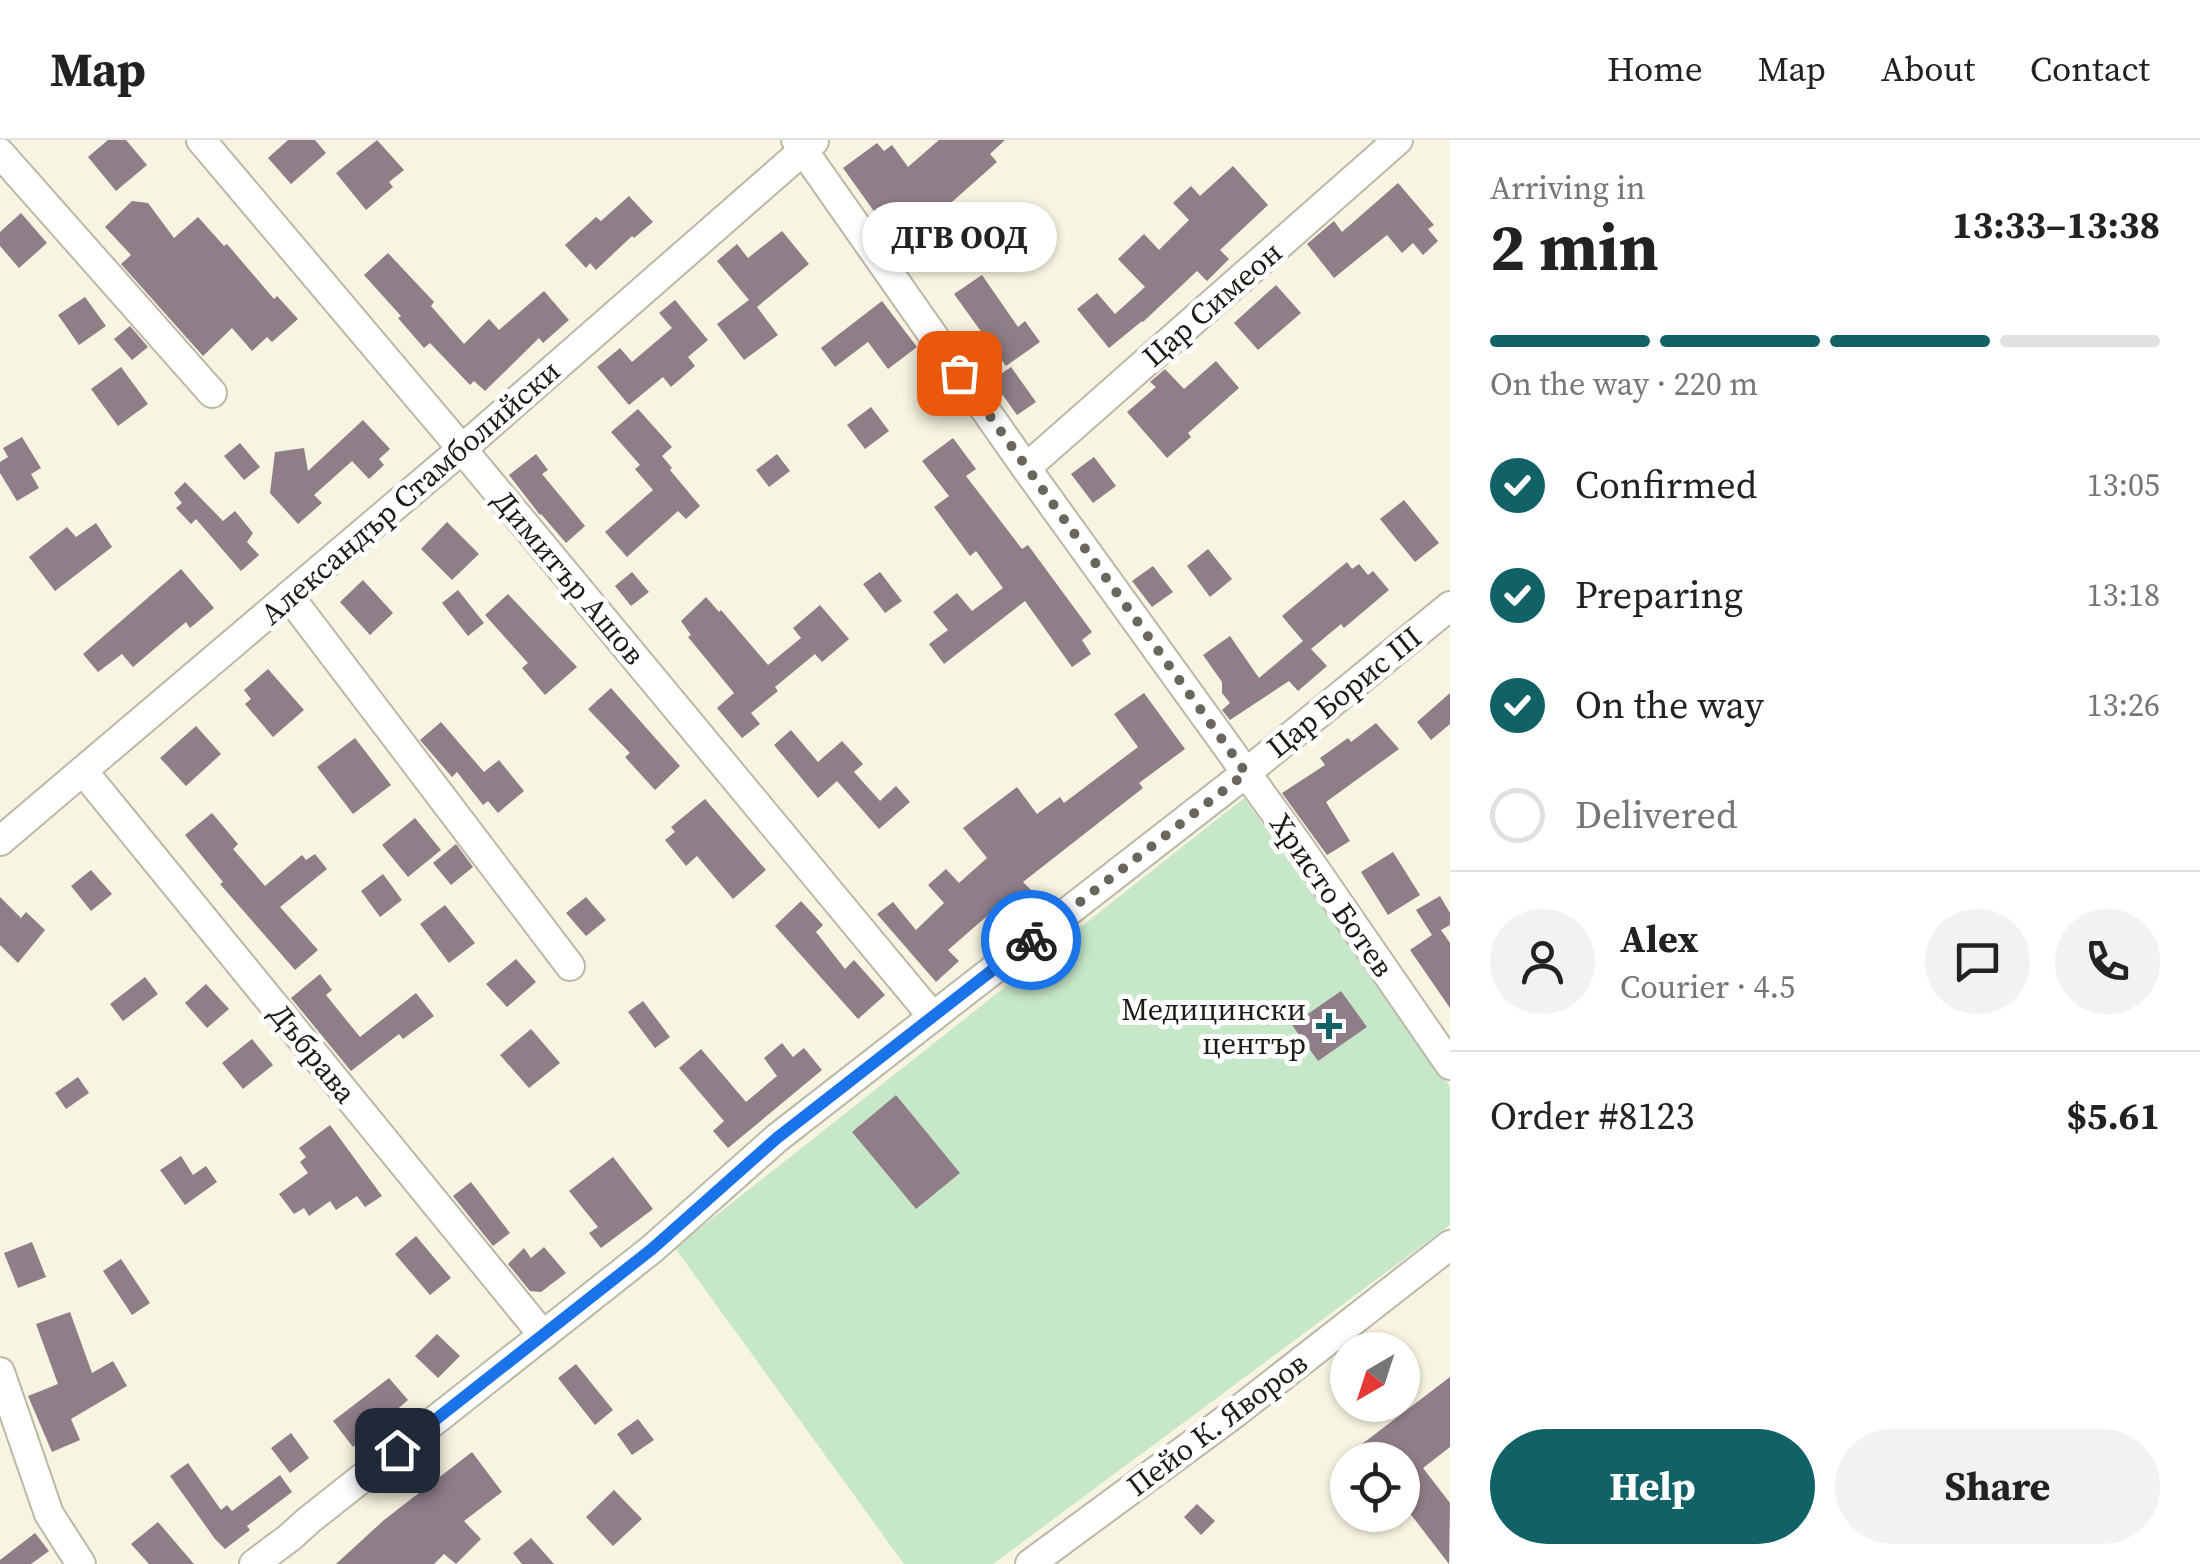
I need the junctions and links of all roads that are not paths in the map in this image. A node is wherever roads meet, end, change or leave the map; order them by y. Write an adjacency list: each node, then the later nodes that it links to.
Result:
1 (201, 140): 6 (street, Димитър Ашов)
2 (1398, 140): 7 (street, Цар Симеон)
3 (805, 144): 6 (street, Александър Стамболийски); 7 (street, Христо Ботев)
4 (0, 153): 5 (street)
5 (212, 393)
6 (462, 448): 8 (street, Александър Стамболийски); 14 (street, Димитър Ашов)
7 (1026, 468): 11 (street, Христо Ботев)
8 (289, 596): 10 (street, Александър Стамболийски); 13 (street)
9 (1450, 606): 11 (street, Цар Борис III)
10 (83, 771): 12 (street, Александър Стамболийски); 17 (street, Дъбрава)
11 (1246, 773): 14 (street, Цар Борис III); 15 (street, Христо Ботев)
12 (0, 841)
13 (570, 966)
14 (933, 1017): 17 (street, Цар Борис III)
15 (1450, 1065)
16 (1450, 1245): 23 (street, Пейо К. Яворов)
17 (543, 1334): 19 (street, Цар Борис III)
18 (0, 1372): 20 (street)
19 (289, 1538): 21 (street, Цар Борис III); 22 (street)
20 (81, 1564)
21 (254, 1564)
22 (271, 1564)
23 (1030, 1564)

